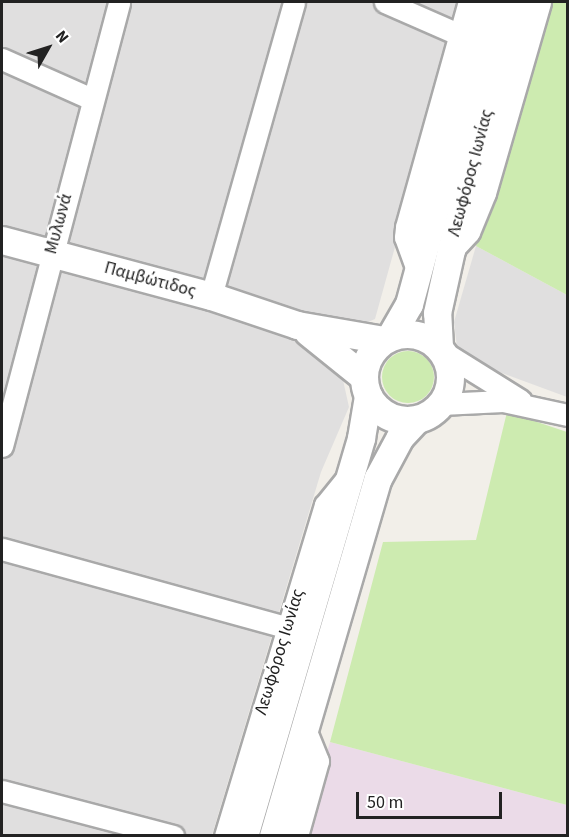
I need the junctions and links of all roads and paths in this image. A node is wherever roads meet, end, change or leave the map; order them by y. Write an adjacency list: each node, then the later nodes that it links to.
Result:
1 (119, 2): 10 (street, Μυλωνά)
2 (294, 2): 15 (street)
3 (385, 2): 8 (street)
4 (469, 2): 8 (street)
5 (491, 2): 14 (street, Λεωφόρος Ιωνίας)
6 (517, 2): 12 (street, Λεωφόρος Ιωνίας)
7 (540, 2): 12 (street)
8 (460, 35): 14 (street)
9 (2, 59): 10 (street)
10 (92, 99): 13 (street, Μυλωνά)
11 (2, 240): 13 (street, Παμβώτιδος)
12 (451, 250): 18 (street, Λεωφόρος Ιωνίας)
13 (52, 253): 15 (street, Παμβώτιδος); 24 (street, Μυλωνά)
14 (417, 270): 17 (street, Λεωφόρος Ιωνίας)
15 (211, 296): 16 (street, Παμβώτιδος)
16 (297, 325): 17 (street, Παμβώτιδος); 19 (street, Παμβώτιδος)
17 (387, 338): 18 (street); 19 (street)
18 (441, 349): 20 (street); 21 (street)
19 (366, 386): 23 (street); 25 (street, Λεωφόρος Ιωνίας)
20 (441, 404): 21 (street); 23 (street)
21 (534, 406): 22 (street)
22 (567, 415)
23 (416, 420): 28 (street)
24 (2, 446)
25 (350, 475): 27 (street, Λεωφόρος Ιωνίας); 32 (street, Λεωφόρος Ιωνίας)
26 (2, 549): 27 (street)
27 (288, 628): 31 (street, Λεωφόρος Ιωνίας)
28 (304, 726): 33 (street); 34 (street)
29 (2, 791): 30 (street)
30 (173, 836)
31 (225, 836)
32 (244, 836)
33 (273, 836)
34 (297, 836)

